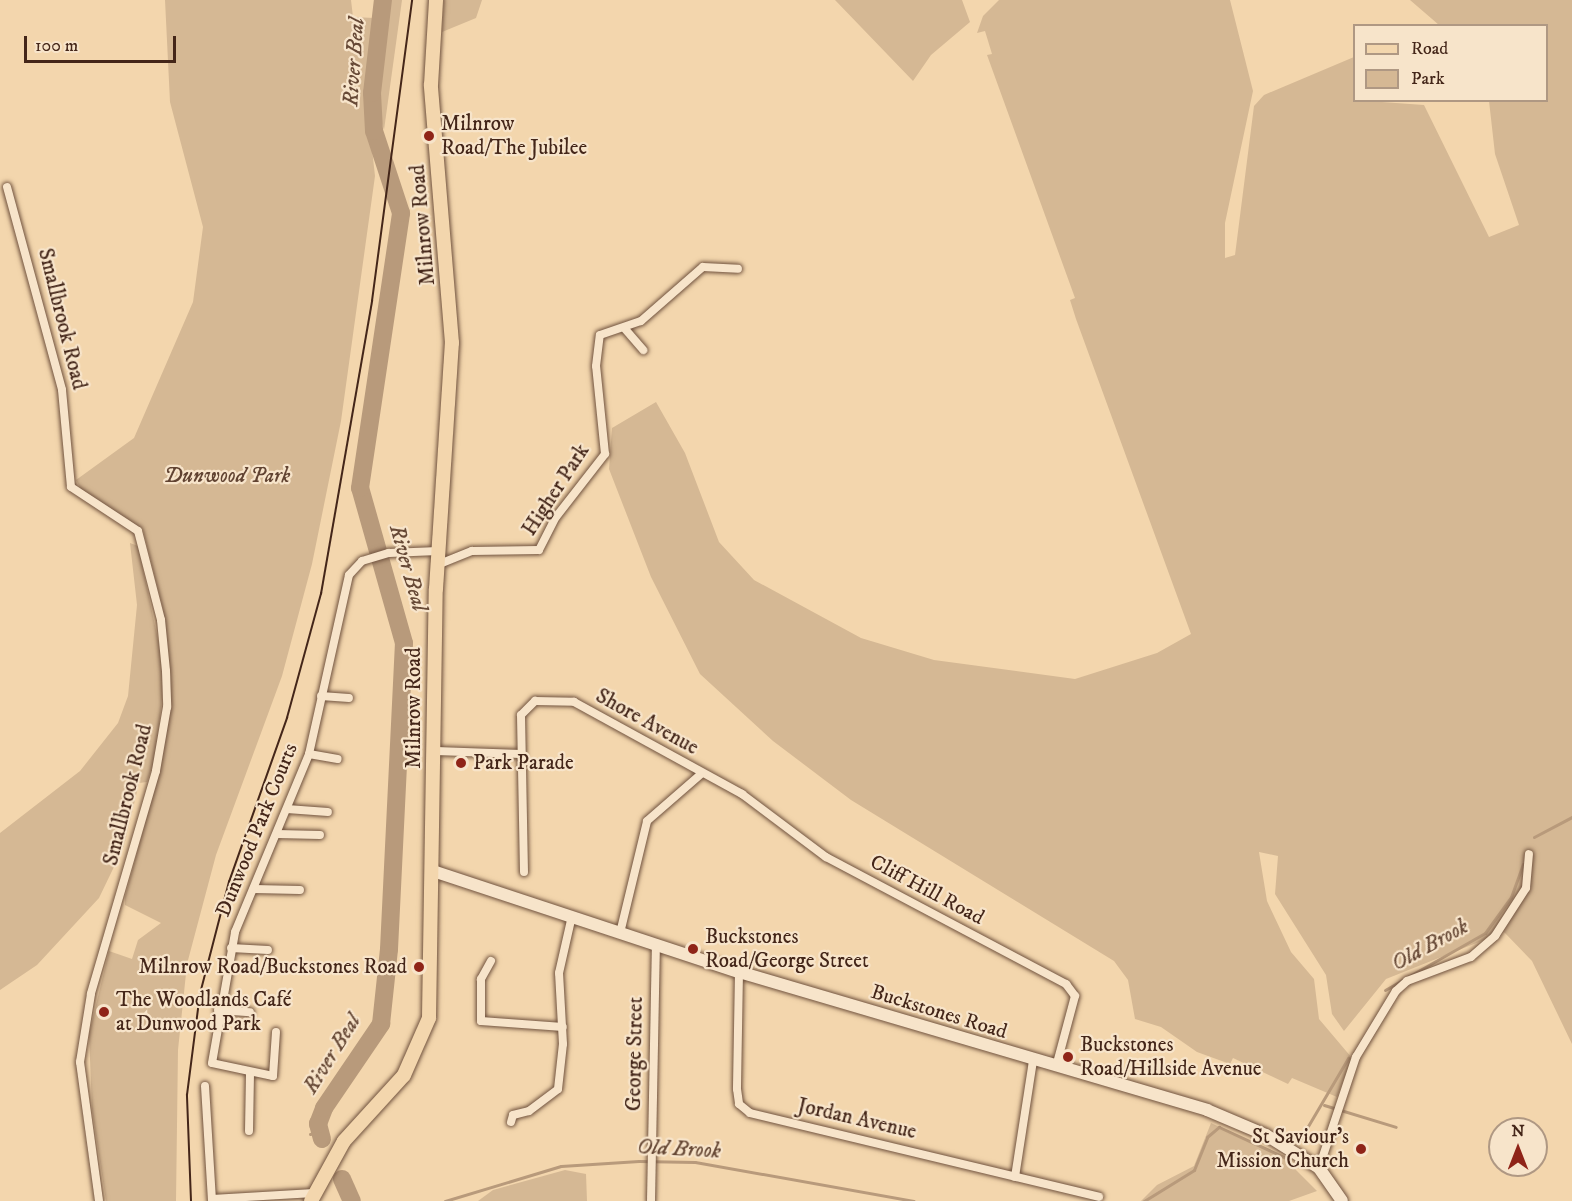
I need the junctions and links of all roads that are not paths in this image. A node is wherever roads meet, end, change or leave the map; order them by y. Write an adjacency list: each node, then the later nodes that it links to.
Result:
1 (436, 0): 6 (main road, Milnrow Road)
2 (7, 187): 45 (street, Smallbrook Road)
3 (738, 269): 4 (street, Higher Park)
4 (625, 329): 5 (street); 6 (street, Higher Park)
5 (643, 350)
6 (437, 558): 7 (street, Dunwood Park Courts); 9 (main road, Milnrow Road)
7 (321, 696): 8 (street); 10 (street, Dunwood Park Courts)
8 (349, 698)
9 (436, 752): 11 (street); 19 (main road, Milnrow Road)
10 (309, 754): 12 (street); 14 (street, Dunwood Park Courts)
11 (521, 754): 13 (street, Shore Avenue); 20 (street, Shore Avenue)
12 (338, 759)
13 (701, 774): 24 (street); 35 (street, Cliff Hill Road)
14 (287, 809): 15 (street); 16 (street, Dunwood Park Courts)
15 (328, 812)
16 (277, 834): 17 (street); 21 (street, Dunwood Park Courts)
17 (320, 835)
18 (1529, 854): 40 (street)
19 (433, 872): 23 (main road, Buckstones Road); 42 (main road, Milnrow Road)
20 (524, 872)
21 (254, 889): 22 (street); 26 (street, Dunwood Park Courts)
22 (300, 890)
23 (572, 916): 24 (main road, Buckstones Road); 32 (street)
24 (620, 933): 25 (main road, Buckstones Road)
25 (656, 944): 29 (main road, Buckstones Road); 46 (street, George Street)
26 (231, 948): 27 (street); 30 (street, Dunwood Park Courts)
27 (268, 950)
28 (491, 961): 32 (street)
29 (739, 972): 34 (main road, Buckstones Road); 41 (street, Jordan Avenue)
30 (218, 1010): 31 (street); 36 (street, Dunwood Park Courts)
31 (250, 1012)
32 (563, 1027): 38 (street)
33 (276, 1032): 36 (street, Dunwood Park Courts)
34 (1033, 1061): 35 (main road, Buckstones Road); 41 (street)
35 (1056, 1067): 40 (main road, Buckstones Road)
36 (250, 1072): 39 (street)
37 (205, 1086): 44 (street)
38 (511, 1122)
39 (249, 1131)
40 (1319, 1168): 47 (main road, Buckstones Road)
41 (1015, 1177): 43 (street, Jordan Avenue)
42 (313, 1197): 44 (street)
43 (1099, 1197)
44 (212, 1200)
45 (99, 1201)
46 (651, 1201)
47 (1342, 1201)

